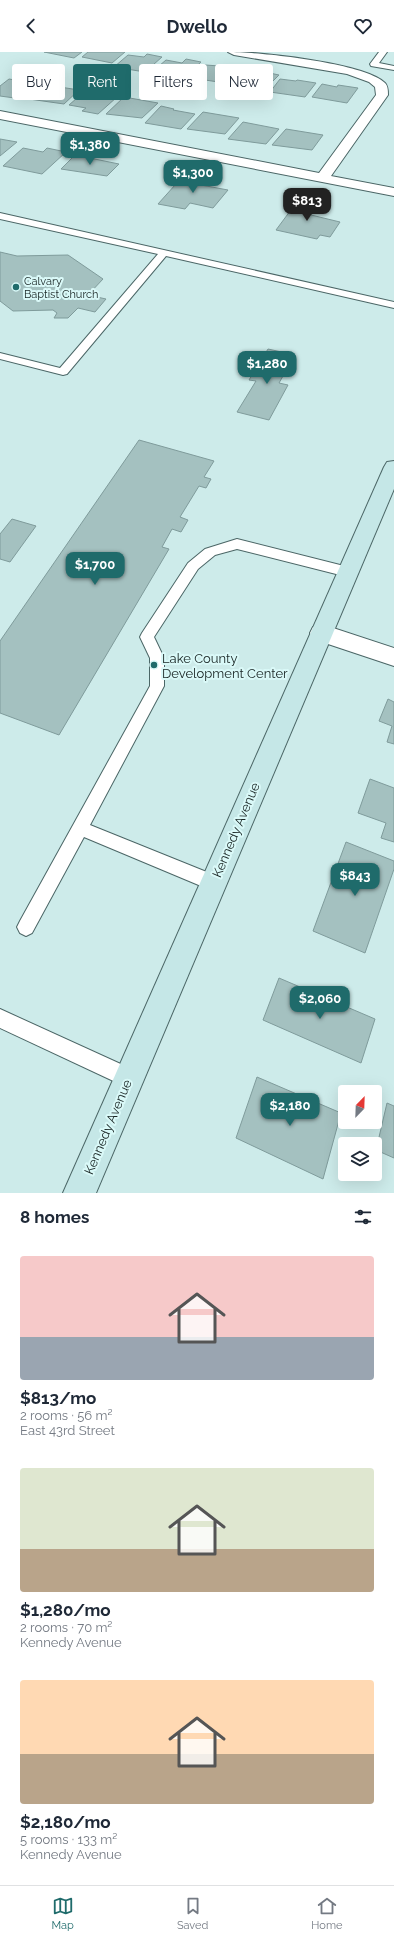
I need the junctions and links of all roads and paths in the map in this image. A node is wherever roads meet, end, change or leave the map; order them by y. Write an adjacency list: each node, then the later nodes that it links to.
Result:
1 (234, 52): 5 (street)
2 (383, 52): 3 (lane)
3 (394, 68)
4 (0, 115): 5 (street)
5 (322, 178): 6 (street)
6 (394, 192)
7 (0, 216): 8 (lane)
8 (164, 253): 9 (lane); 10 (lane)
9 (394, 305)
10 (0, 356)
11 (394, 467): 12 (street, Kennedy Avenue)
12 (348, 572): 13 (street, Kennedy Avenue); 15 (lane)
13 (321, 633): 14 (street); 16 (street, Kennedy Avenue)
14 (394, 657)
15 (80, 828): 16 (lane); 17 (lane)
16 (213, 883): 19 (street, Kennedy Avenue)
17 (26, 927)
18 (0, 1018): 19 (lane)
19 (129, 1078): 20 (street, Kennedy Avenue)
20 (79, 1193)

